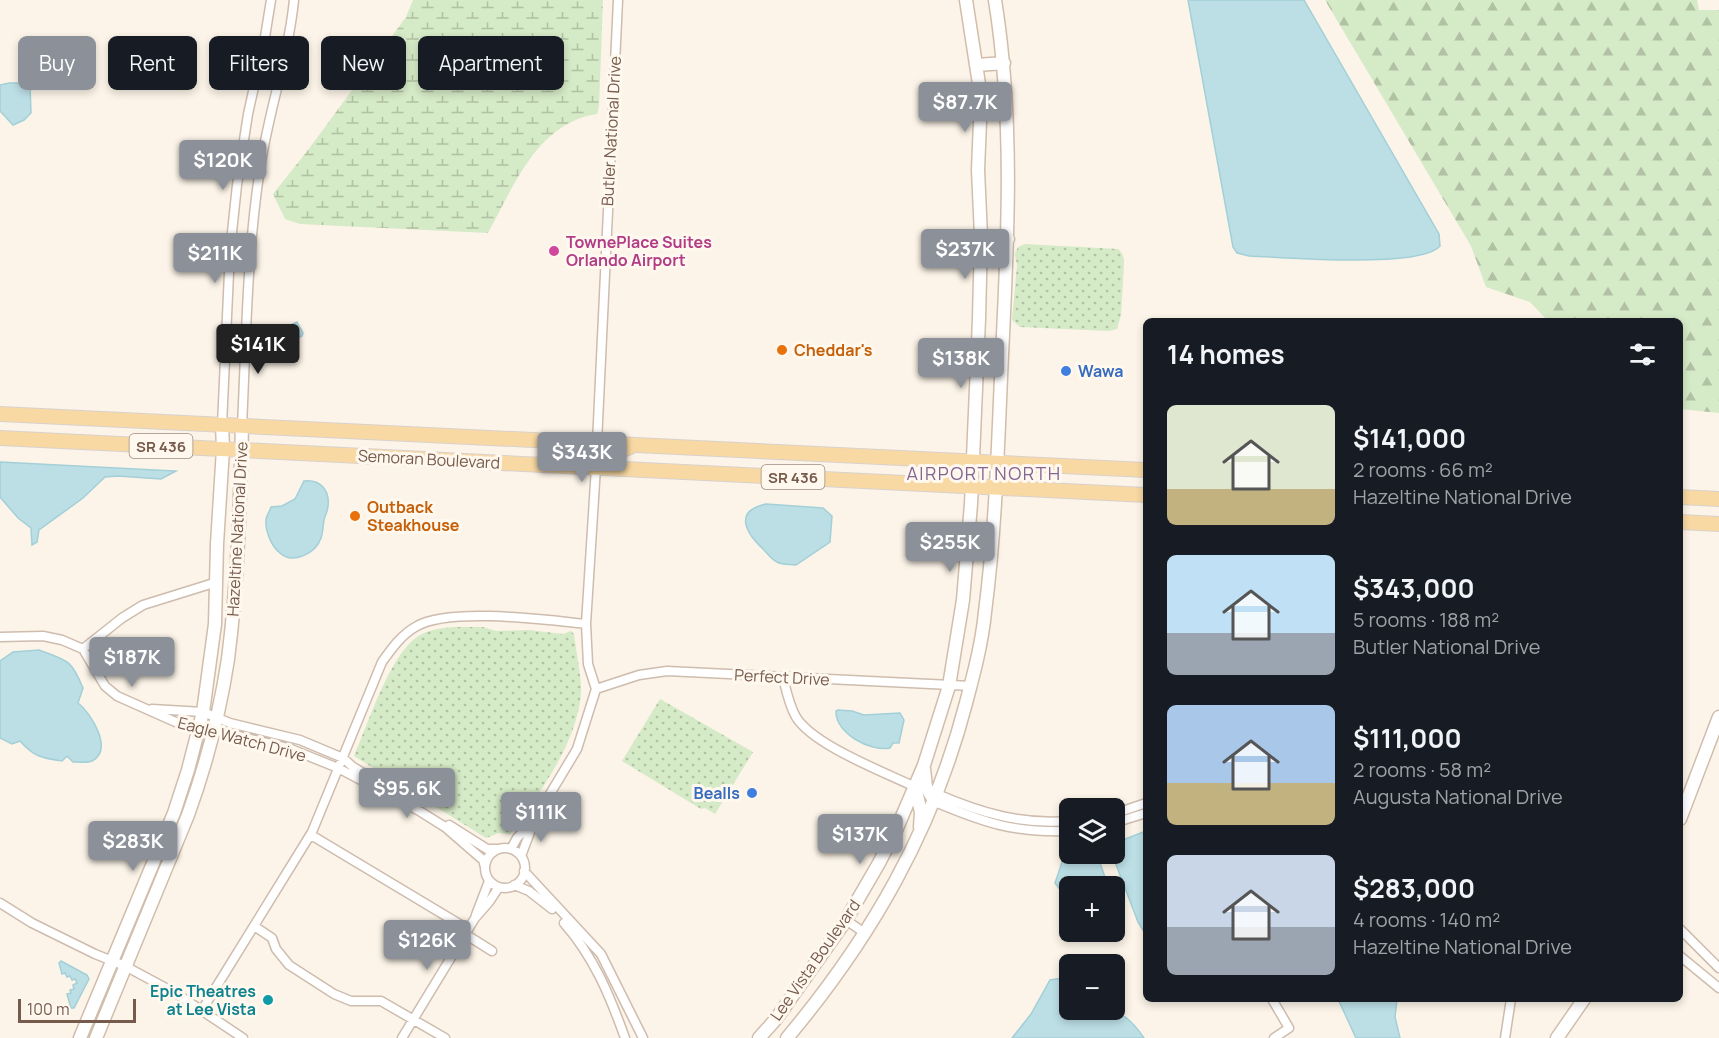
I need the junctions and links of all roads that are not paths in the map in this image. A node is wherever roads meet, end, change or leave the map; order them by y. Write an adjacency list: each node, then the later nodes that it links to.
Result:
1 (271, 0): 11 (street, Hazeltine National Drive)
2 (294, 0): 12 (street, Hazeltine National Drive)
3 (618, 0): 14 (street, Butler National Drive)
4 (966, 0): 7 (street, Lee Vista Boulevard)
5 (995, 0): 6 (street, Lee Vista Boulevard)
6 (1004, 63): 7 (street); 8 (street, Lee Vista Boulevard)
7 (977, 65): 9 (street, Lee Vista Boulevard)
8 (1008, 239): 9 (street); 19 (street, Lee Vista Boulevard)
9 (981, 242): 18 (street, Lee Vista Boulevard)
10 (0, 414): 11 (main road, Semoran Boulevard / SR 436)
11 (222, 425): 12 (main road, Semoran Boulevard / SR 436); 16 (street, Hazeltine National Drive)
12 (242, 426): 14 (main road, Semoran Boulevard / SR 436); 17 (street, Hazeltine National Drive)
13 (0, 438): 16 (main road, Semoran Boulevard / SR 436)
14 (597, 443): 15 (main road, Semoran Boulevard / SR 436); 20 (main road)
15 (638, 445): 18 (main road, Semoran Boulevard / SR 436); 21 (main road)
16 (223, 449): 17 (main road, Semoran Boulevard / SR 436); 30 (street, Hazeltine National Drive)
17 (242, 450): 20 (main road, Semoran Boulevard / SR 436); 40 (street, Hazeltine National Drive)
18 (972, 462): 19 (main road, Semoran Boulevard / SR 436); 23 (street, Lee Vista Boulevard)
19 (997, 463): 22 (main road, Semoran Boulevard / SR 436); 24 (street, Lee Vista Boulevard)
20 (556, 465): 21 (main road, Semoran Boulevard / SR 436)
21 (596, 467): 23 (main road, Semoran Boulevard / SR 436); 31 (street)
22 (1143, 470)
23 (972, 486): 24 (main road, Semoran Boulevard / SR 436); 35 (street, Lee Vista Boulevard)
24 (996, 487): 25 (main road, Semoran Boulevard / SR 436); 36 (street, Lee Vista Boulevard)
25 (1143, 495)
26 (1683, 497): 27 (main road)
27 (1719, 499)
28 (1683, 522): 29 (main road)
29 (1719, 524)
30 (217, 582): 33 (street); 39 (street, Hazeltine National Drive)
31 (586, 624): 37 (street); 44 (street)
32 (0, 637): 33 (street)
33 (83, 650): 38 (street, Eagle Watch Drive)
34 (783, 677): 35 (street, Perfect Drive); 37 (street, Perfect Drive); 47 (street)
35 (949, 686): 36 (street, Perfect Drive); 45 (street, Lee Vista Boulevard)
36 (971, 686): 48 (street, Lee Vista Boulevard)
37 (596, 689): 53 (street)
38 (148, 708): 39 (street, Eagle Watch Drive); 42 (street, Eagle Watch Drive)
39 (203, 712): 40 (street, Eagle Watch Drive); 42 (street, Hazeltine National Drive)
40 (217, 717): 43 (street, Hazeltine National Drive); 44 (street, Eagle Watch Drive)
41 (1719, 717): 51 (street)
42 (199, 728): 43 (street, Eagle Watch Drive); 76 (street, Hazeltine National Drive)
43 (214, 730): 46 (street, Eagle Watch Drive); 77 (street, Hazeltine National Drive)
44 (342, 759): 46 (street); 59 (street, Eagle Watch Drive)
45 (924, 765): 47 (street, Lee Vista Boulevard); 48 (street)
46 (338, 768): 57 (street); 62 (street, Eagle Watch Drive)
47 (915, 787): 58 (street); 69 (street, Lee Vista Boulevard)
48 (936, 799): 55 (street); 56 (street); 58 (street, Lee Vista Boulevard)
49 (1143, 804): 50 (street)
50 (1125, 810)
51 (1683, 811)
52 (1143, 814): 54 (street)
53 (535, 819): 60 (street); 61 (street)
54 (1125, 820)
55 (1059, 822)
56 (1059, 831)
57 (311, 835): 70 (street); 72 (street)
58 (918, 837): 73 (street, Lee Vista Boulevard)
59 (499, 849): 60 (street, Eagle Watch Drive); 62 (street)
60 (511, 849): 61 (street)
61 (521, 856): 63 (street)
62 (485, 867): 64 (street, Eagle Watch Drive)
63 (524, 871): 65 (street); 91 (street)
64 (489, 881): 66 (street); 68 (street)
65 (514, 885): 66 (street); 90 (street)
66 (499, 887): 68 (street)
67 (0, 903): 76 (street)
68 (475, 918): 72 (street)
69 (846, 920): 73 (street); 92 (street, Lee Vista Boulevard)
70 (254, 926): 83 (street); 84 (street)
71 (1683, 932): 78 (street)
72 (465, 934): 74 (street); 84 (street)
73 (866, 934): 93 (street, Lee Vista Boulevard)
74 (492, 951)
75 (1683, 958): 79 (street)
76 (111, 961): 77 (street); 85 (street, Hazeltine National Drive)
77 (125, 966): 83 (street); 86 (street, Hazeltine National Drive)
78 (1719, 968)
79 (1719, 988)
80 (1274, 1002): 94 (street)
81 (1511, 1002): 95 (street)
82 (1582, 1002): 96 (street)
83 (202, 1010): 87 (street)
84 (413, 1020): 88 (street); 89 (street)
85 (80, 1038)
86 (96, 1038)
87 (243, 1038)
88 (402, 1038)
89 (445, 1038)
90 (625, 1038)
91 (643, 1038)
92 (759, 1038)
93 (787, 1038)
94 (1274, 1038)
95 (1505, 1038)
96 (1557, 1038)

